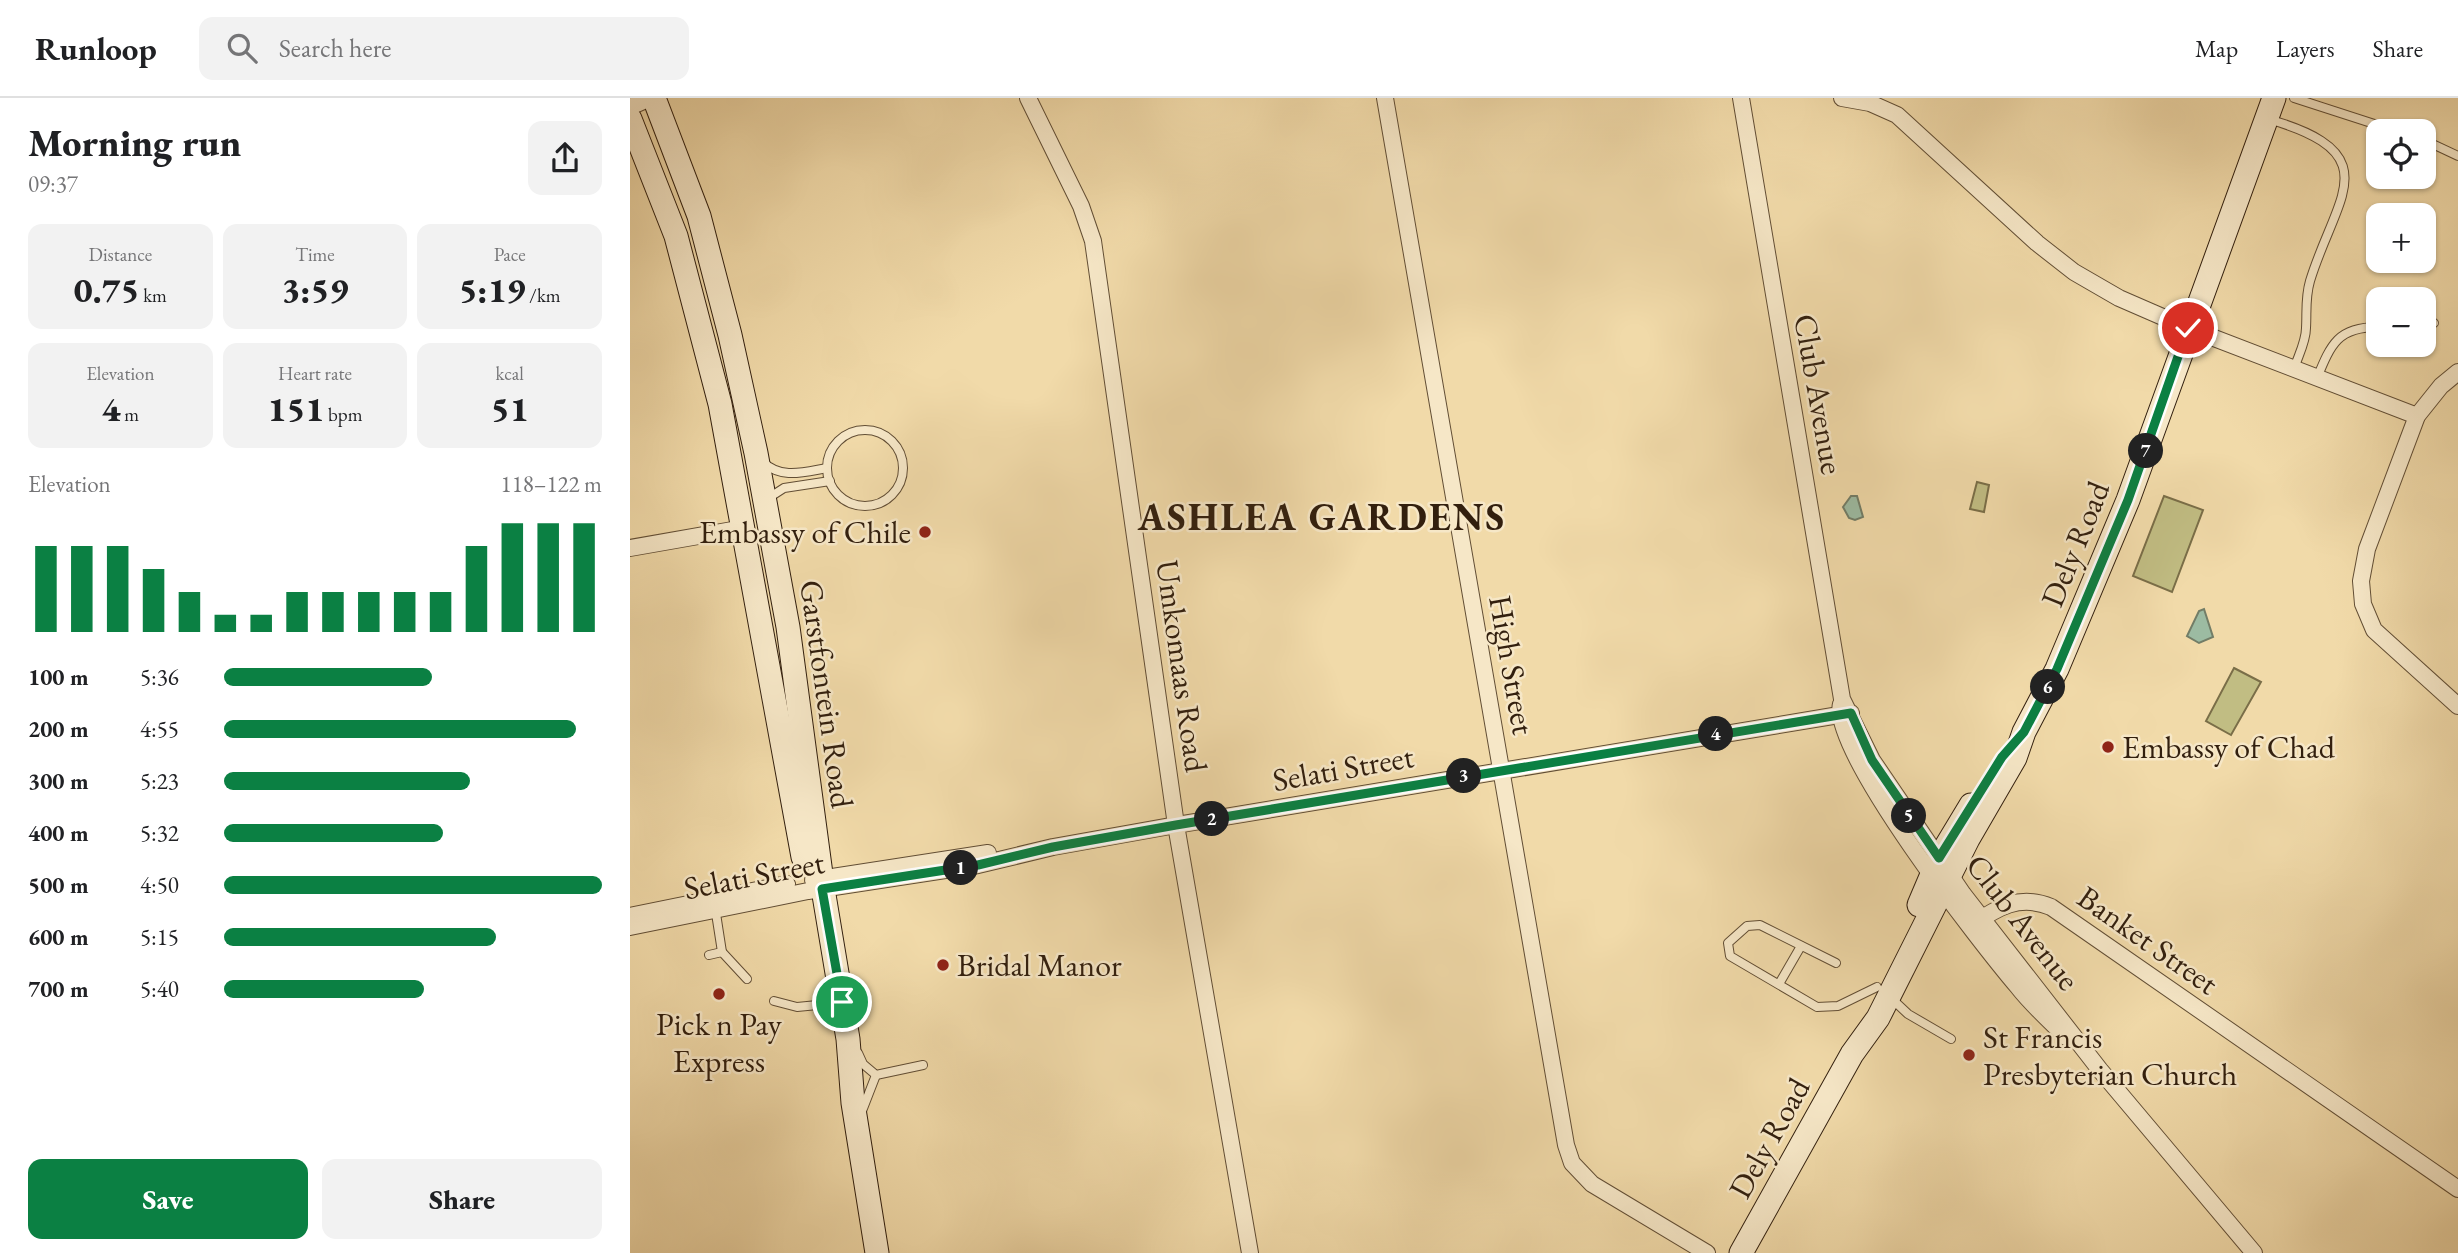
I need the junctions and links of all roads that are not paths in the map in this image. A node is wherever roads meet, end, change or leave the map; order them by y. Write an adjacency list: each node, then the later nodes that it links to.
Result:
1 (652, 98): 7 (street); 19 (main road, Garstfontein Road)
2 (1028, 98): 28 (street, Umkomaas Road)
3 (1385, 98): 27 (street, High Street)
4 (1741, 98): 26 (street, Club Avenue)
5 (1842, 98): 13 (street)
6 (2294, 98): 10 (lane)
7 (630, 107)
8 (2270, 108): 13 (main road, Dely Road); 15 (lane)
9 (630, 119): 23 (main road, Garstfontein Road)
10 (2366, 121)
11 (2436, 145): 12 (lane)
12 (2458, 156)
13 (2188, 328): 15 (street); 29 (main road, Dely Road)
14 (2366, 328): 17 (lane)
15 (2294, 369): 17 (street)
16 (2458, 372): 18 (street)
17 (2317, 378): 18 (street)
18 (2417, 416): 25 (street)
19 (756, 453): 20 (lane); 22 (main road, Garstfontein Road)
20 (827, 468): 21 (lane); 21 (lane)
21 (830, 481): 22 (lane)
22 (765, 500): 30 (main road, Garstfontein Road)
23 (744, 528): 24 (street); 30 (main road, Garstfontein Road)
24 (630, 548)
25 (2458, 706)
26 (1844, 709): 27 (street, Selati Street); 29 (street, Club Avenue)
27 (1501, 769): 28 (street, Selati Street); 51 (street, High Street)
28 (1176, 825): 30 (street, Selati Street); 50 (street, Umkomaas Road)
29 (1941, 874): 33 (street, Club Avenue); 41 (main road, Dely Road)
30 (815, 885): 31 (street, Selati Street); 43 (main road, Garstfontein Road)
31 (714, 904): 32 (street, Selati Street); 34 (street, Selati Street); 36 (lane)
32 (630, 916)
33 (1977, 922): 48 (street, Banket Street); 53 (street, Club Avenue)
34 (630, 927)
35 (1801, 946): 38 (lane); 40 (lane); 40 (lane)
36 (722, 952): 37 (lane); 39 (lane)
37 (709, 955)
38 (1836, 963)
39 (747, 979)
40 (1779, 984): 41 (lane)
41 (1883, 992): 44 (lane); 52 (main road, Dely Road)
42 (774, 1001): 43 (lane)
43 (836, 1006): 46 (lane); 47 (main road, Garstfontein Road)
44 (1951, 1040)
45 (923, 1065): 46 (lane)
46 (876, 1075): 47 (lane)
47 (855, 1114): 49 (main road, Garstfontein Road)
48 (2458, 1189)
49 (877, 1253)
50 (1251, 1253)
51 (1707, 1253)
52 (1741, 1253)
53 (2254, 1253)

